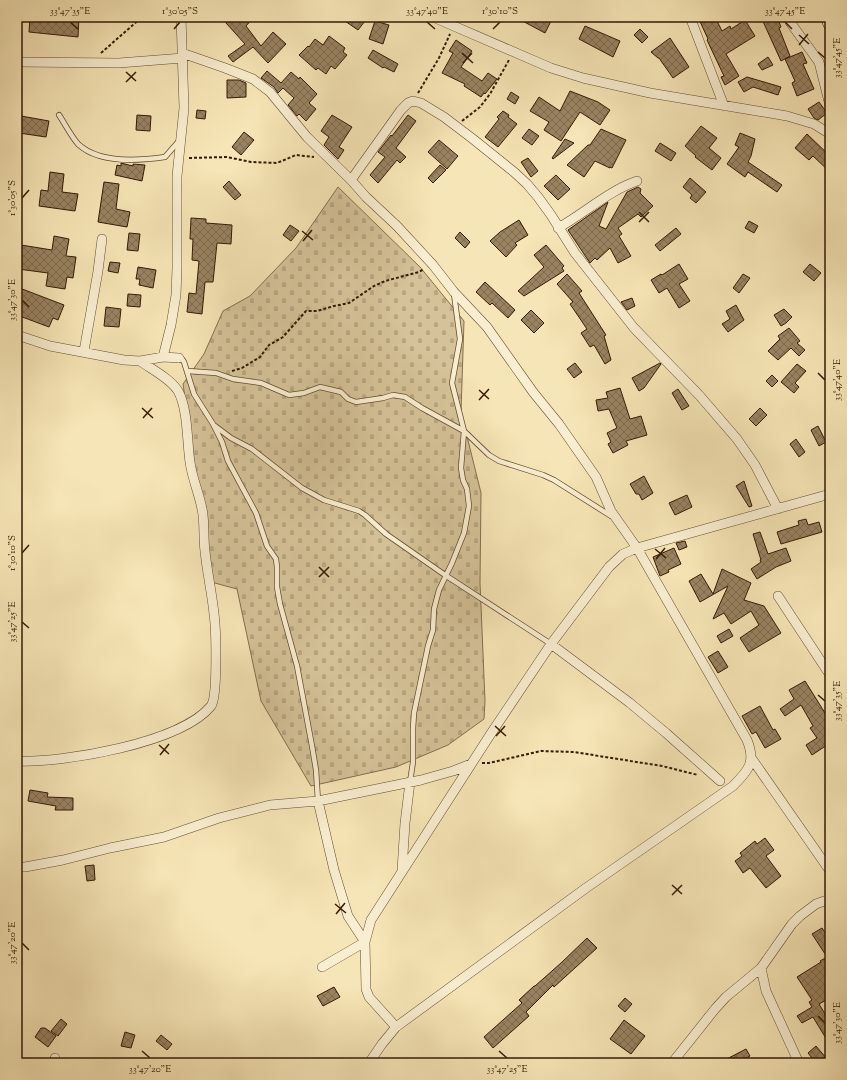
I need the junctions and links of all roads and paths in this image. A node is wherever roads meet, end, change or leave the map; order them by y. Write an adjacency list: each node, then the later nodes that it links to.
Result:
1 (142, 17): 12 (path)
2 (181, 17): 10 (street)
3 (433, 17): 8 (street)
4 (690, 17): 14 (street)
5 (788, 17): 15 (street)
6 (827, 17): 7 (main road)
7 (830, 24)
8 (452, 25): 9 (street); 13 (path)
9 (514, 51): 14 (street); 17 (path)
10 (182, 56): 12 (street); 19 (street); 21 (street)
11 (17, 62): 12 (street)
12 (94, 63)
13 (413, 101): 17 (street); 22 (street)
14 (724, 106): 18 (street)
15 (830, 106)
16 (60, 115): 19 (lane)
17 (455, 126): 24 (street)
18 (830, 134)
19 (182, 138): 20 (street)
20 (180, 158): 21 (path); 30 (street)
21 (330, 160): 22 (street)
22 (351, 180): 26 (street)
23 (637, 181): 24 (street)
24 (558, 228): 38 (street)
25 (102, 239): 29 (street)
26 (433, 265): 27 (street); 34 (path)
27 (454, 292): 36 (lane); 39 (street)
28 (17, 335): 29 (street)
29 (84, 351): 32 (street)
30 (163, 357): 31 (street); 32 (street)
31 (179, 358): 33 (lane)
32 (140, 361): 46 (street)
33 (188, 371): 34 (lane); 35 (lane)
34 (222, 375): 36 (lane)
35 (214, 424): 41 (lane); 51 (lane)
36 (464, 431): 39 (lane); 41 (lane)
37 (830, 494): 38 (street)
38 (778, 509): 40 (street)
39 (616, 519): 40 (street)
40 (637, 548): 43 (street); 45 (street)
41 (445, 575): 43 (lane); 50 (lane)
42 (778, 596): 44 (street)
43 (550, 644): 47 (street); 49 (street)
44 (830, 675)
45 (752, 759): 54 (street); 59 (street)
46 (17, 761)
47 (471, 764): 48 (path); 50 (street); 53 (street)
48 (699, 775)
49 (720, 781)
50 (410, 782): 51 (street); 53 (street)
51 (318, 801): 52 (street); 56 (street)
52 (17, 867)
53 (401, 871): 56 (street)
54 (830, 871)
55 (830, 899): 58 (street)
56 (365, 942): 57 (street); 59 (street)
57 (322, 967)
58 (760, 968): 61 (street); 62 (street)
59 (396, 1027): 60 (street)
60 (369, 1063)
61 (672, 1063)
62 (799, 1063)

